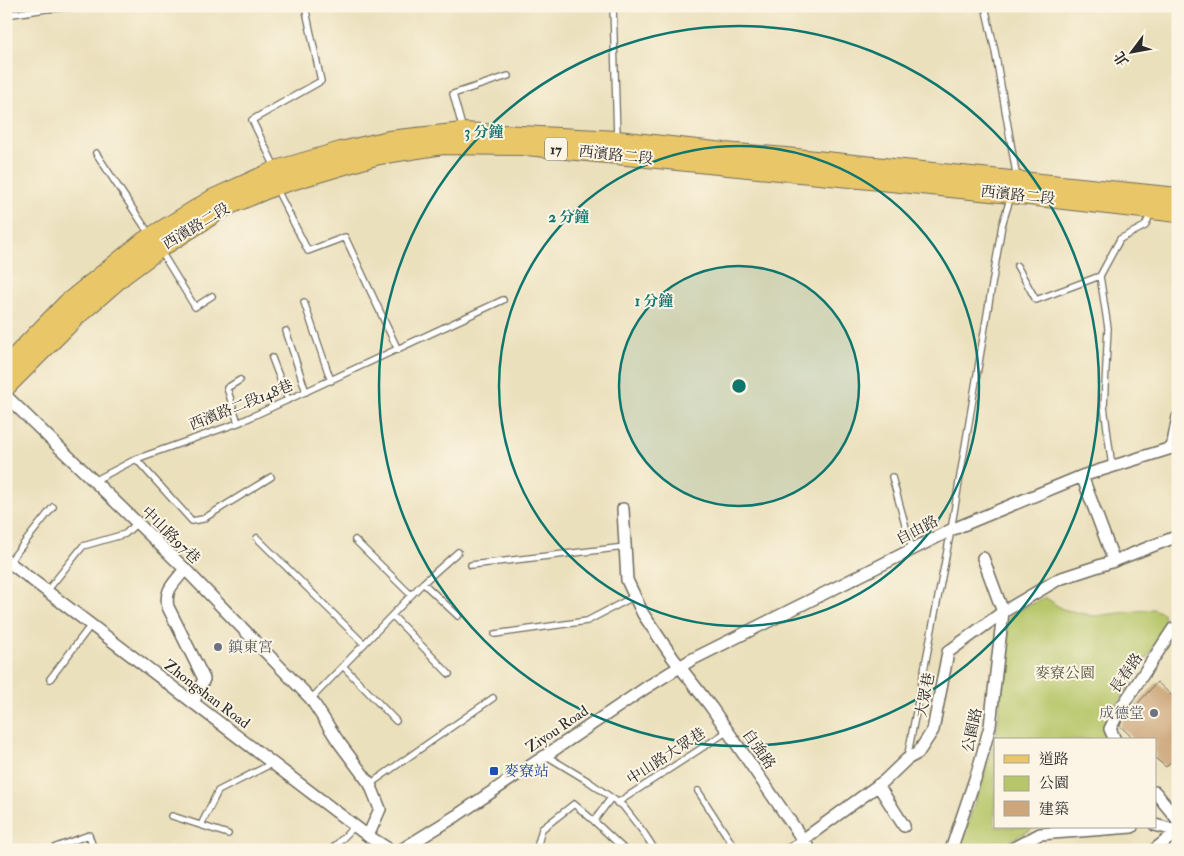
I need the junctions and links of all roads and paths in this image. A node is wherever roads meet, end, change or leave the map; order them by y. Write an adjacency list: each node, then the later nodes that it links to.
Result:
1 (91, 6): 5 (lane)
2 (305, 6): 10 (lane)
3 (613, 6): 8 (lane)
4 (985, 6): 11 (lane)
5 (6, 15)
6 (508, 76): 7 (lane)
7 (463, 132): 8 (main road, 西濱路二段 / 17); 10 (main road, 西濱路二段 / 17)
8 (616, 147): 10 (main road, 西濱路二段 / 17); 11 (main road, 西濱路二段 / 17)
9 (96, 153): 15 (lane)
10 (276, 178): 15 (main road, 西濱路二段 / 17); 22 (lane)
11 (1013, 188): 12 (main road, 西濱路二段 / 17); 13 (main road, 西濱路二段 / 17); 43 (lane)
12 (1178, 197)
13 (1152, 210): 14 (main road, 西濱路二段 / 17); 17 (lane)
14 (1178, 213)
15 (155, 243): 18 (lane); 24 (main road, 西濱路二段 / 17); 27 (main road, 西濱路二段 / 17)
16 (1017, 266): 17 (lane)
17 (1100, 276): 35 (lane)
18 (212, 296)
19 (503, 300): 22 (lane, 西濱路二段148巷)
20 (304, 302): 26 (lane)
21 (286, 331): 28 (lane)
22 (398, 350): 26 (lane, 西濱路二段148巷)
23 (272, 358): 30 (lane)
24 (6, 366)
25 (240, 380): 32 (lane)
26 (331, 381): 28 (lane, 西濱路二段148巷)
27 (6, 387)
28 (306, 392): 30 (lane, 西濱路二段148巷)
29 (6, 396): 39 (street, 中山路97巷)
30 (288, 400): 32 (lane, 西濱路二段148巷)
31 (1178, 417): 33 (street)
32 (238, 423): 34 (lane, 西濱路二段148巷)
33 (1175, 447): 35 (street, 自由路)
34 (136, 458): 37 (lane); 39 (lane, 西濱路二段148巷)
35 (1112, 467): 36 (street, 自由路)
36 (1082, 476): 43 (street, 自由路); 52 (street)
37 (271, 477)
38 (892, 477): 48 (lane)
39 (94, 481): 42 (street, 中山路97巷)
40 (53, 507): 51 (lane)
41 (623, 508): 47 (street, 自強路)
42 (137, 523): 54 (street, 中山路97巷); 56 (lane)
43 (951, 530): 48 (street, 自由路); 77 (lane)
44 (1178, 536): 52 (street)
45 (257, 538): 65 (lane)
46 (354, 540): 57 (lane)
47 (625, 547): 53 (lane); 58 (street, 自強路)
48 (912, 549): 67 (street, 自由路)
49 (458, 552): 55 (lane)
50 (983, 558): 59 (street)
51 (8, 561): 56 (street, Zhongshan Road)
52 (1114, 561): 59 (street)
53 (470, 565)
54 (185, 570): 71 (street, 中山路97巷); 72 (street)
55 (423, 583): 57 (lane); 61 (lane)
56 (47, 591): 62 (street, Zhongshan Road)
57 (411, 595): 60 (lane)
58 (635, 596): 64 (lane); 67 (street, 自強路)
59 (1003, 612): 77 (street, 大眾巷); 108 (street, 公園路)
60 (392, 615): 65 (lane); 68 (lane)
61 (458, 616)
62 (91, 625): 69 (lane); 72 (street, Zhongshan Road)
63 (1178, 628): 75 (street, 長春路)
64 (495, 634)
65 (364, 644): 66 (lane)
66 (343, 666): 71 (lane); 73 (lane)
67 (680, 667): 74 (street, 自強路); 76 (street, Ziyou Road)
68 (449, 674)
69 (50, 679)
70 (493, 698): 79 (lane)
71 (311, 699): 79 (street, 中山路97巷)
72 (193, 702): 78 (street, Zhongshan Road)
73 (396, 721)
74 (728, 731): 84 (lane, 中山路大眾巷); 96 (street, 自強路)
75 (1114, 738)
76 (545, 755): 83 (lane); 101 (street, Ziyou Road)
77 (907, 759): 80 (street, 大眾巷)
78 (274, 764): 88 (lane); 90 (street, Zhongshan Road)
79 (370, 784): 95 (street, 中山路97巷)
80 (878, 785): 91 (street); 96 (street, 大眾巷)
81 (698, 791): 105 (lane)
82 (1156, 793): 86 (street)
83 (611, 798): 84 (lane); 87 (lane)
84 (617, 802): 104 (lane)
85 (172, 816): 88 (lane)
86 (1178, 820)
87 (594, 821): 102 (lane); 103 (lane)
88 (201, 825): 94 (lane)
89 (1156, 825): 93 (street)
90 (355, 826): 95 (street, Zhongshan Road); 99 (lane)
91 (904, 826)
92 (1119, 828): 109 (street)
93 (1178, 831): 110 (street)
94 (228, 834)
95 (368, 836): 100 (street, Zhongshan Road)
96 (804, 839): 106 (lane); 107 (street, 自強路)
97 (56, 847): 98 (lane)
98 (94, 850)
99 (331, 850)
100 (390, 850)
101 (401, 850)
102 (544, 850)
103 (625, 850)
104 (655, 850)
105 (736, 850)
106 (784, 850)
107 (810, 850)
108 (952, 850)
109 (1010, 850)
110 (1154, 850)

